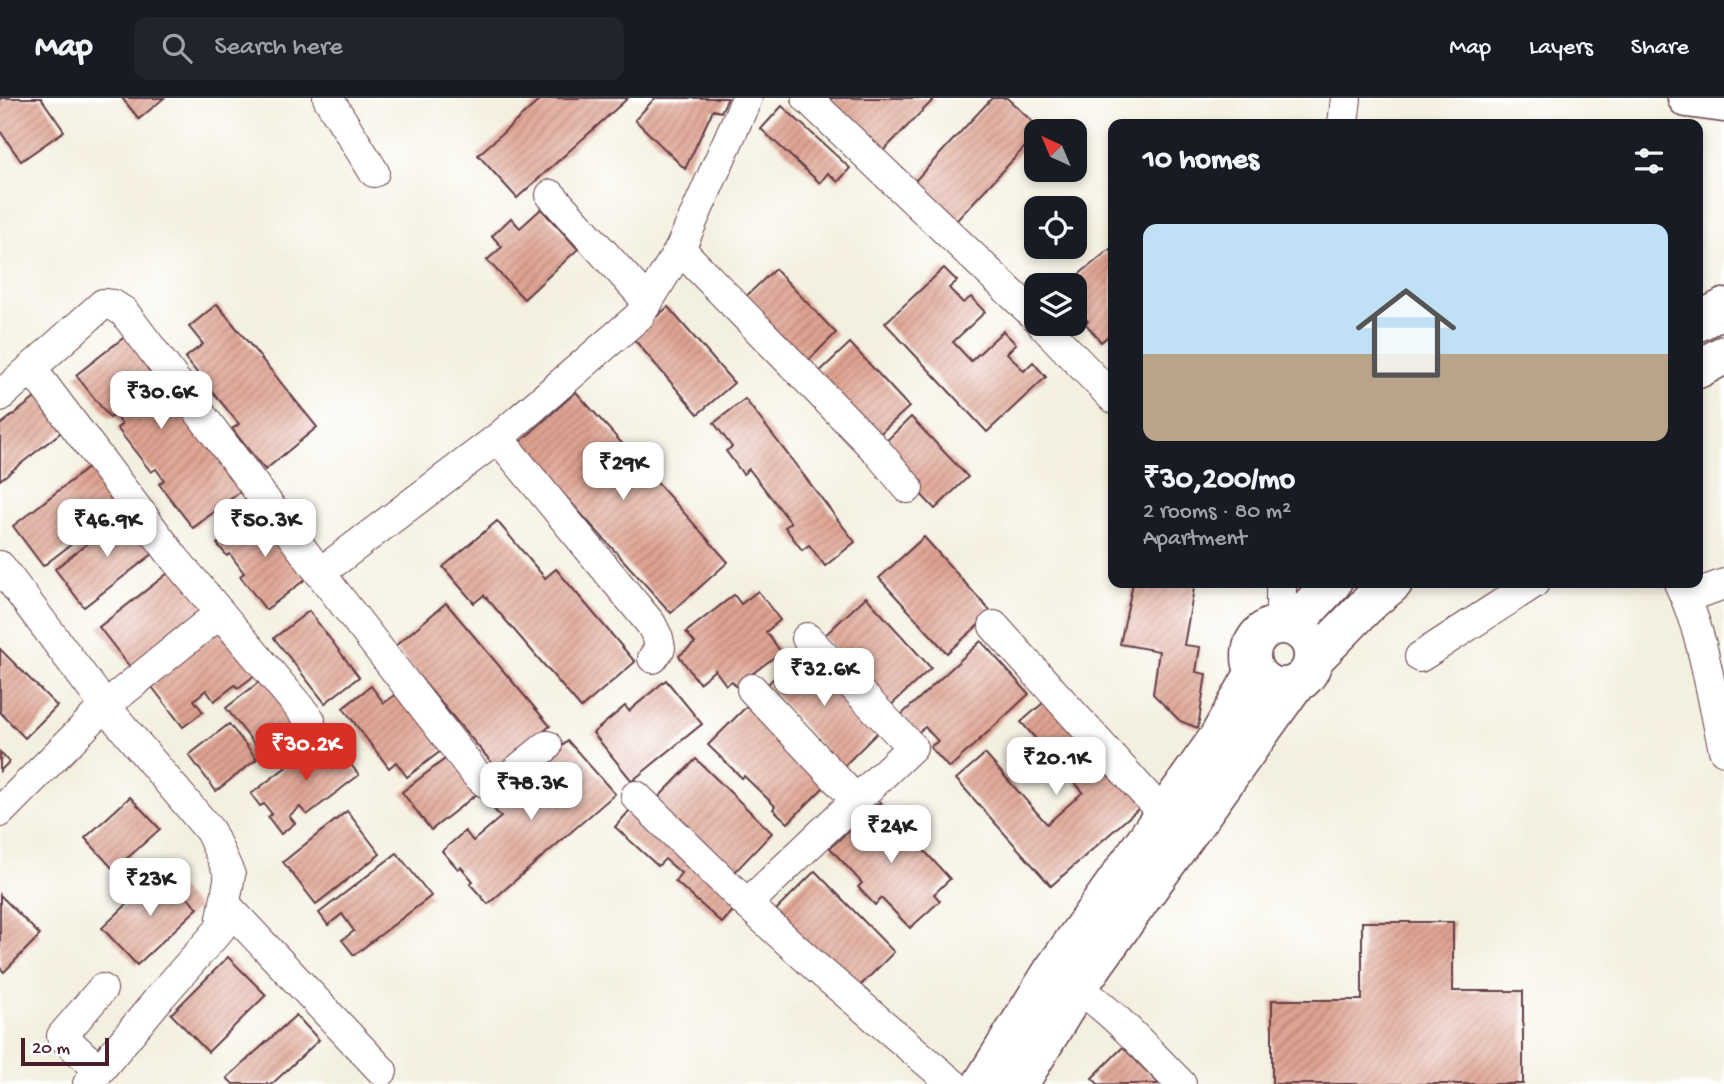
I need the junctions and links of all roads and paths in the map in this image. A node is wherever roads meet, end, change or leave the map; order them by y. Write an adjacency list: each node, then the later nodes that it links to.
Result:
1 (328, 98): 8 (street)
2 (747, 98): 10 (street)
3 (807, 98): 12 (street)
4 (1346, 98): 7 (street)
5 (1687, 98): 6 (main road)
6 (1724, 103)
7 (1344, 119)
8 (374, 172)
9 (551, 195): 11 (street)
10 (680, 249): 11 (street); 22 (street)
11 (648, 302): 21 (street)
12 (1024, 306)
13 (1724, 308): 14 (main road)
14 (1703, 319)
15 (1054, 336): 19 (street)
16 (1724, 355): 17 (main road)
17 (1703, 366)
18 (31, 368): 20 (street); 24 (street); 32 (street)
19 (1108, 393)
20 (0, 396)
21 (498, 438): 24 (street); 37 (street)
22 (908, 488)
23 (0, 566): 41 (street)
24 (320, 573): 43 (street)
25 (1724, 584): 26 (street)
26 (1703, 587)
27 (1282, 588): 33 (street)
28 (1327, 588): 33 (main road)
29 (1387, 588): 39 (main road)
30 (1526, 588): 36 (street)
31 (1683, 590): 44 (street)
32 (220, 613): 41 (street); 42 (street)
33 (1287, 625): 38 (main road); 39 (main road)
34 (994, 626): 48 (street)
35 (807, 638): 46 (street)
36 (1420, 657)
37 (653, 658)
38 (1255, 672): 39 (main road); 48 (main road)
39 (1304, 673): 51 (main road)
40 (751, 689): 46 (street)
41 (106, 706): 47 (street); 49 (street)
42 (310, 720)
43 (547, 746)
44 (1724, 750)
45 (636, 796): 50 (street)
46 (856, 800): 50 (street)
47 (0, 812)
48 (1164, 815): 51 (main road)
49 (225, 904): 53 (street); 54 (street)
50 (747, 904): 55 (street)
51 (1065, 980): 56 (main road); 57 (main road); 58 (street)
52 (102, 989): 54 (street)
53 (382, 1071)
54 (93, 1077)
55 (953, 1084)
56 (982, 1084)
57 (1018, 1084)
58 (1181, 1084)

